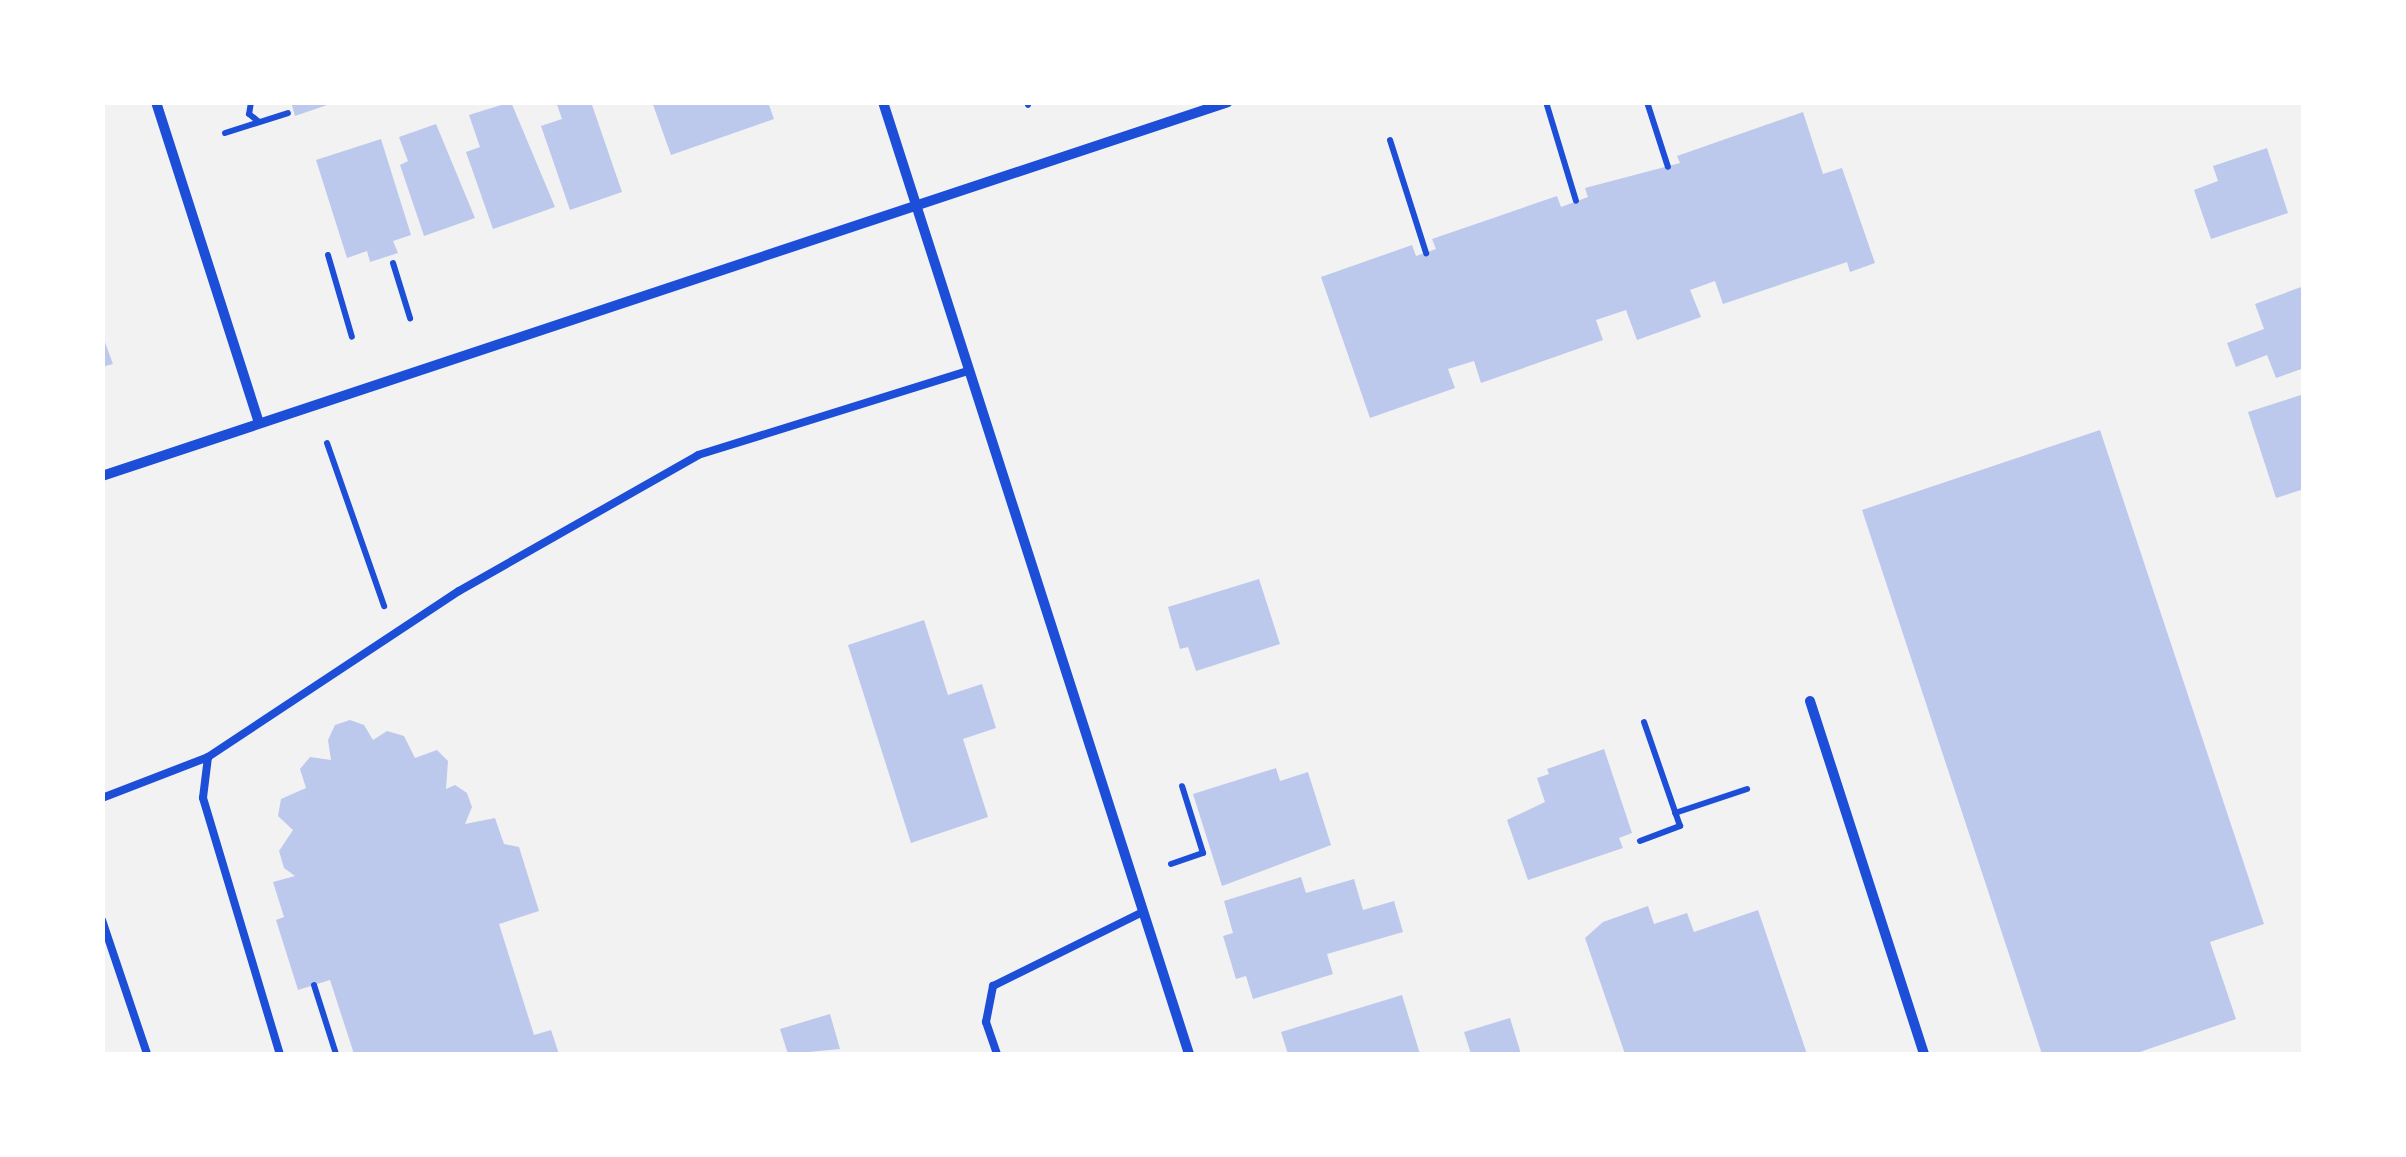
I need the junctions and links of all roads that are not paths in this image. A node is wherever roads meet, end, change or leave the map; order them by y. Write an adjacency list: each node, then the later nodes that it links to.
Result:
1 (156, 102): 6 (street)
2 (882, 102): 4 (street)
3 (1228, 102): 4 (street)
4 (918, 209): 5 (street); 6 (street)
5 (968, 372): 9 (lane); 11 (street)
6 (260, 422): 7 (street)
7 (102, 476)
8 (1810, 701): 17 (street)
9 (208, 757): 10 (lane); 14 (lane)
10 (102, 798)
11 (1143, 912): 15 (lane); 16 (street)
12 (102, 920): 13 (lane)
13 (147, 1054)
14 (280, 1054)
15 (997, 1054)
16 (1189, 1054)
17 (1924, 1054)

